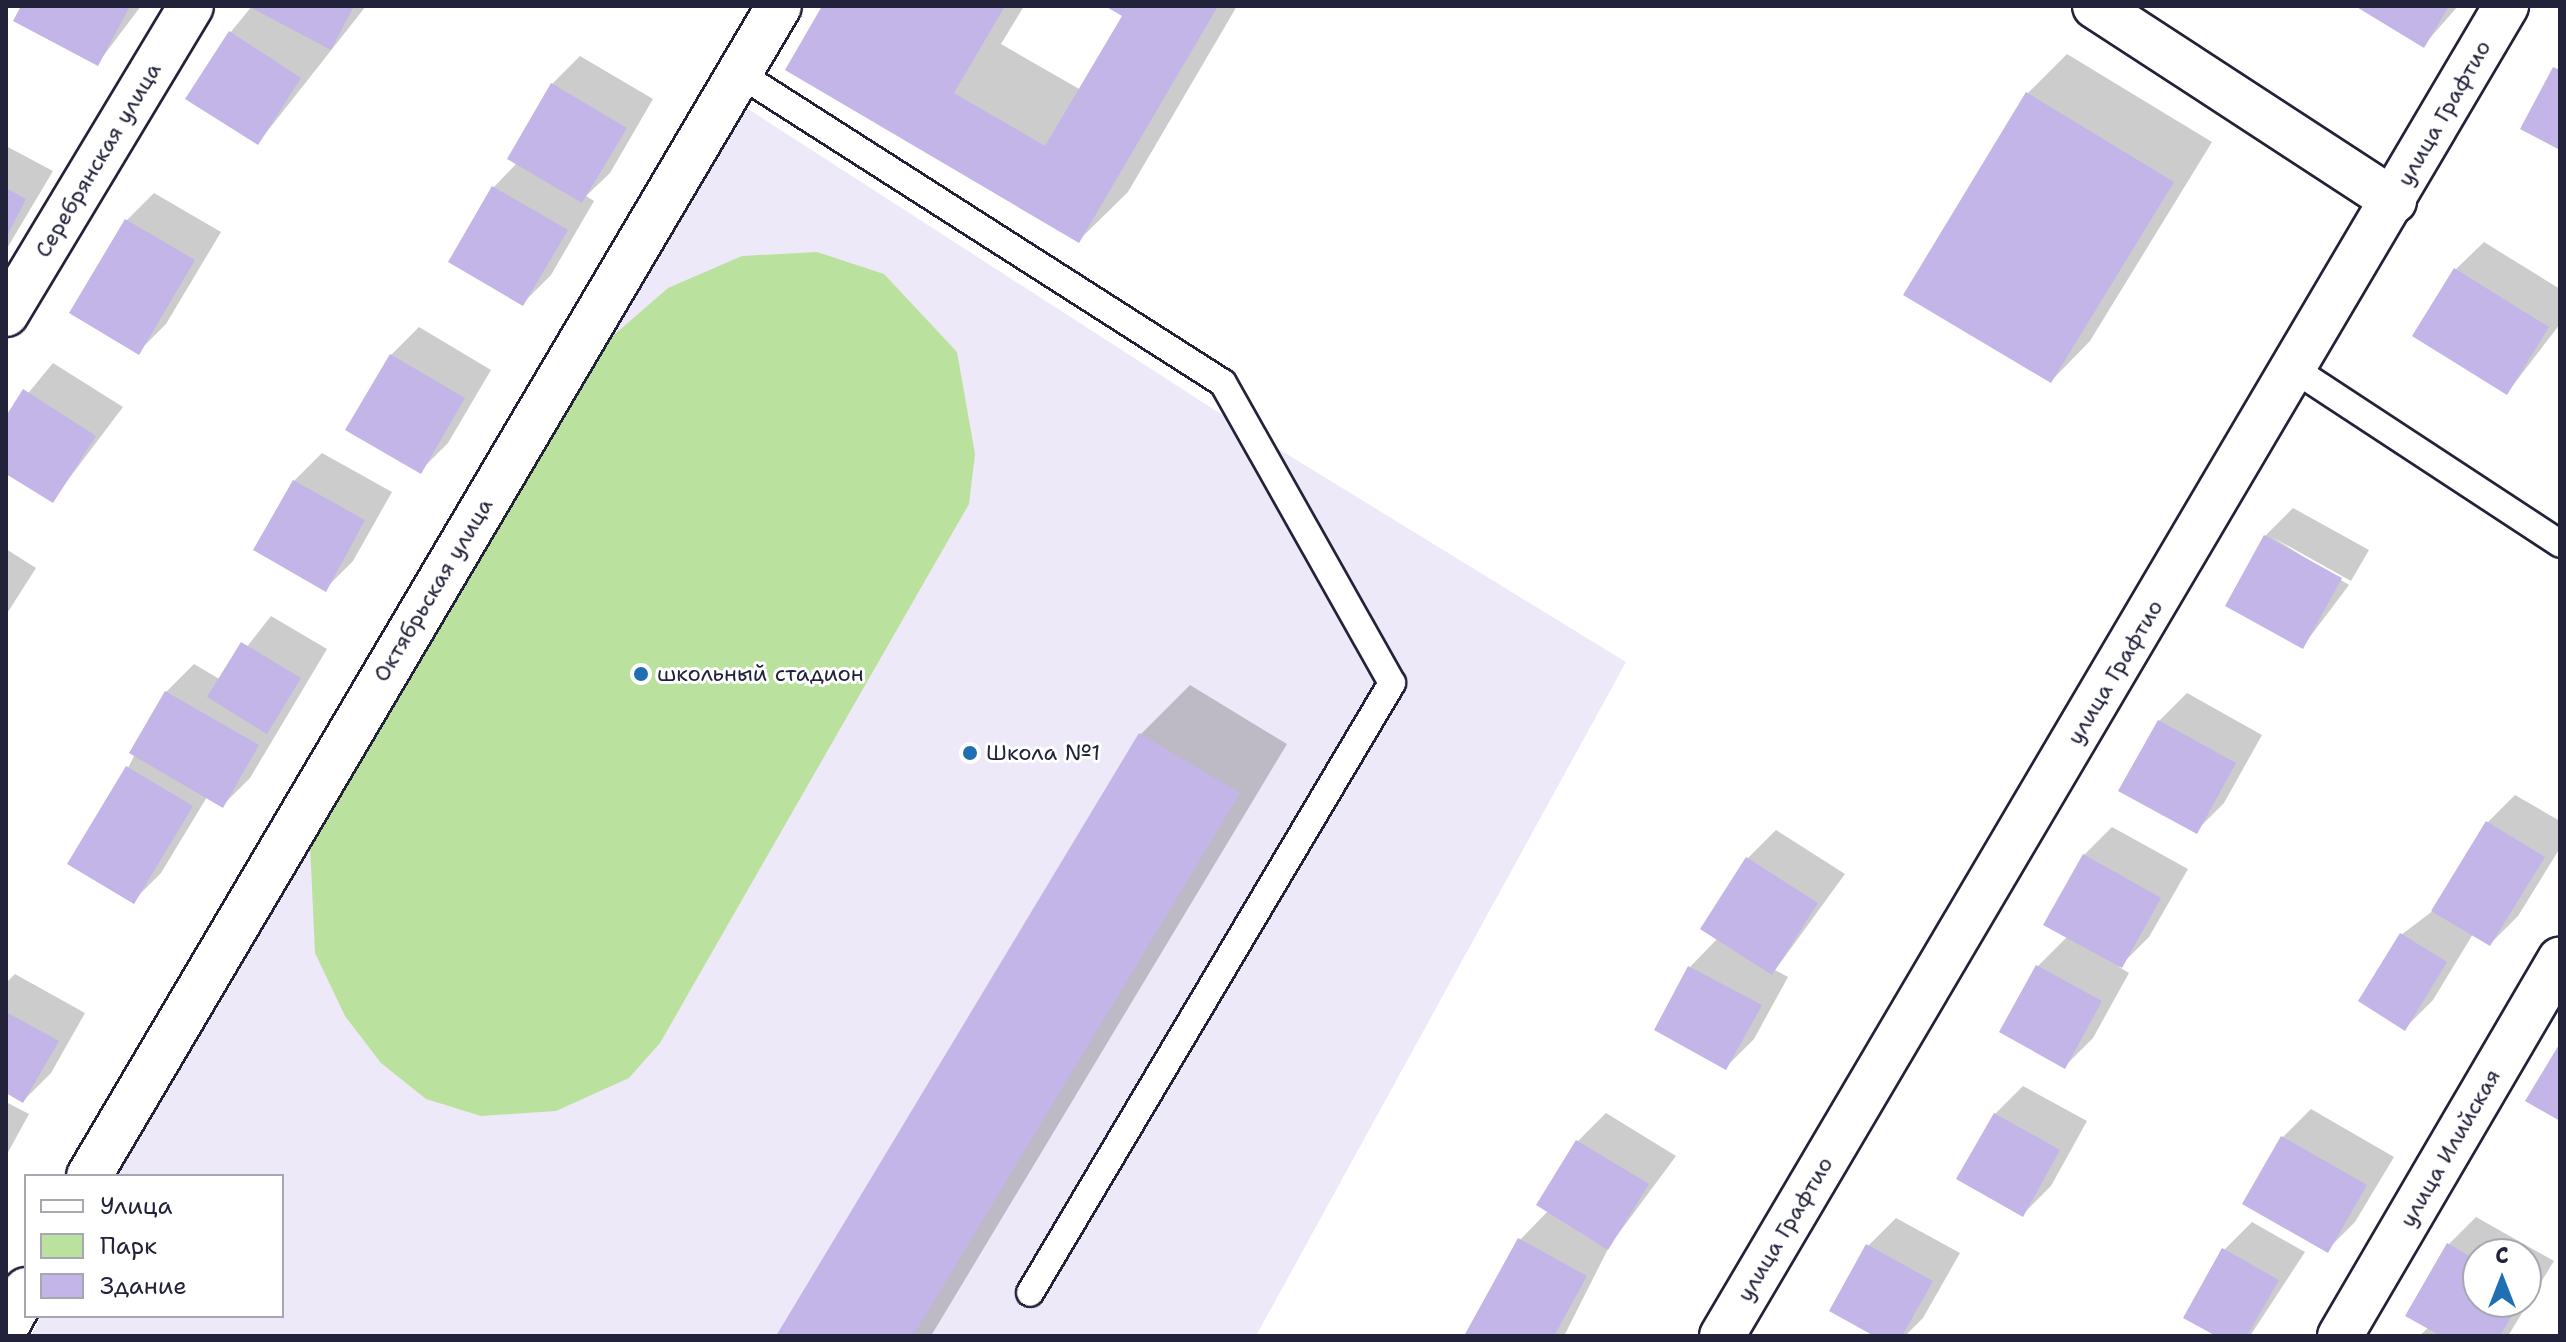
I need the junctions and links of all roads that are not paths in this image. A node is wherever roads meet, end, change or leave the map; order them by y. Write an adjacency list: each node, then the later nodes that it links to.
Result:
1 (191, 6): 7 (street, Серебрянская улица)
2 (779, 6): 5 (street, Октябрьская улица)
3 (2095, 6): 6 (street)
4 (2506, 6): 6 (street, улица Графтио)
5 (740, 74): 11 (street, Октябрьская улица); 12 (lane)
6 (2394, 201): 8 (street, улица Графтио)
7 (6, 314)
8 (2294, 369): 9 (lane); 15 (street, улица Графтио)
9 (2560, 544)
10 (2560, 960): 16 (street, улица Илийская)
11 (90, 1174)
12 (1030, 1293)
13 (24, 1294): 14 (street)
14 (6, 1327)
15 (1722, 1336)
16 (2340, 1336)

